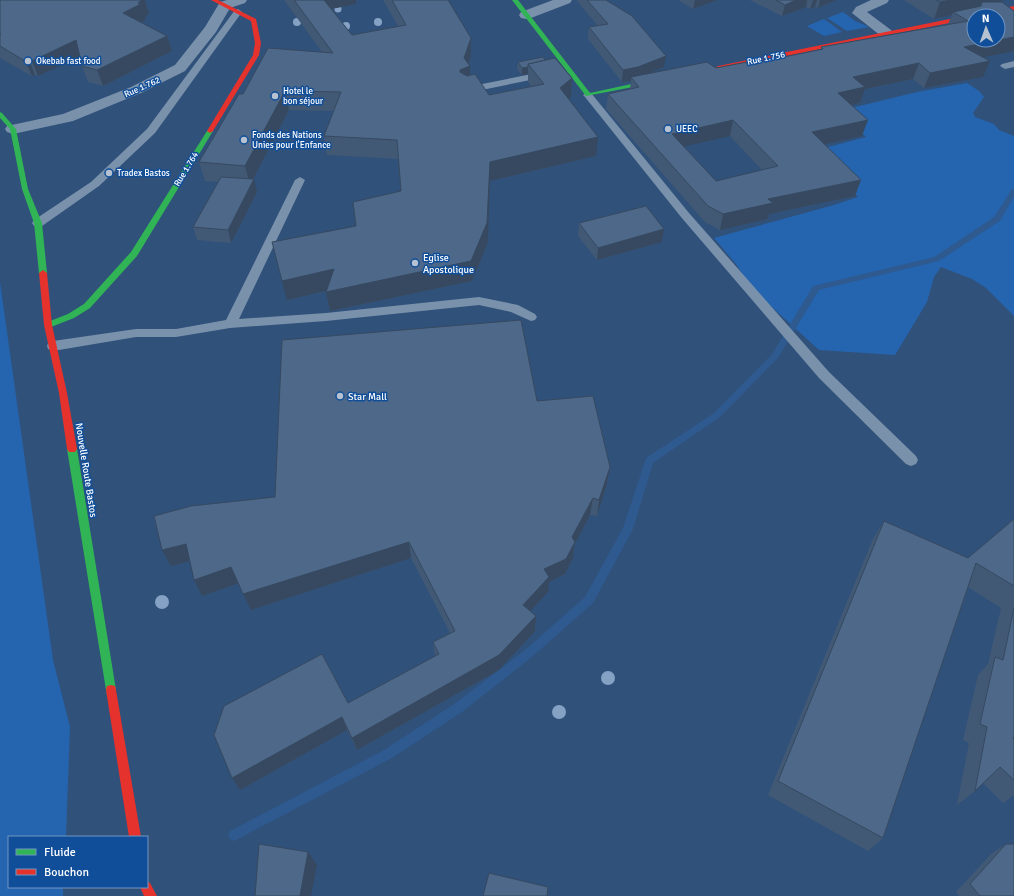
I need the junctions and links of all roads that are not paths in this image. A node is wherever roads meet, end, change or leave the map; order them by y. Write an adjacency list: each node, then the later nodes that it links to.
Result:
1 (515, 0): 6 (street)
2 (565, 0): 6 (street)
3 (882, 0): 8 (street)
4 (220, 2): 5 (street, Rue 1.762); 15 (street, Rue 1.762)
5 (239, 6): 17 (lane); 20 (street, Rue 1.764)
6 (526, 15): 10 (street)
7 (966, 18): 8 (street, Rue 1.756)
8 (886, 33): 9 (street, Rue 1.756)
9 (710, 70)
10 (561, 72): 12 (lane); 13 (street)
11 (672, 78): 13 (street)
12 (467, 90)
13 (588, 95): 22 (lane)
14 (0, 114): 15 (street, Nouvelle Route Bastos)
15 (13, 129): 17 (street, Nouvelle Route Bastos)
16 (300, 180): 19 (lane)
17 (38, 223): 20 (street, Nouvelle Route Bastos)
18 (531, 317): 19 (lane)
19 (230, 324): 21 (lane)
20 (48, 325): 21 (street, Nouvelle Route Bastos)
21 (53, 346): 23 (street, Nouvelle Route Bastos)
22 (911, 460)
23 (135, 836)

